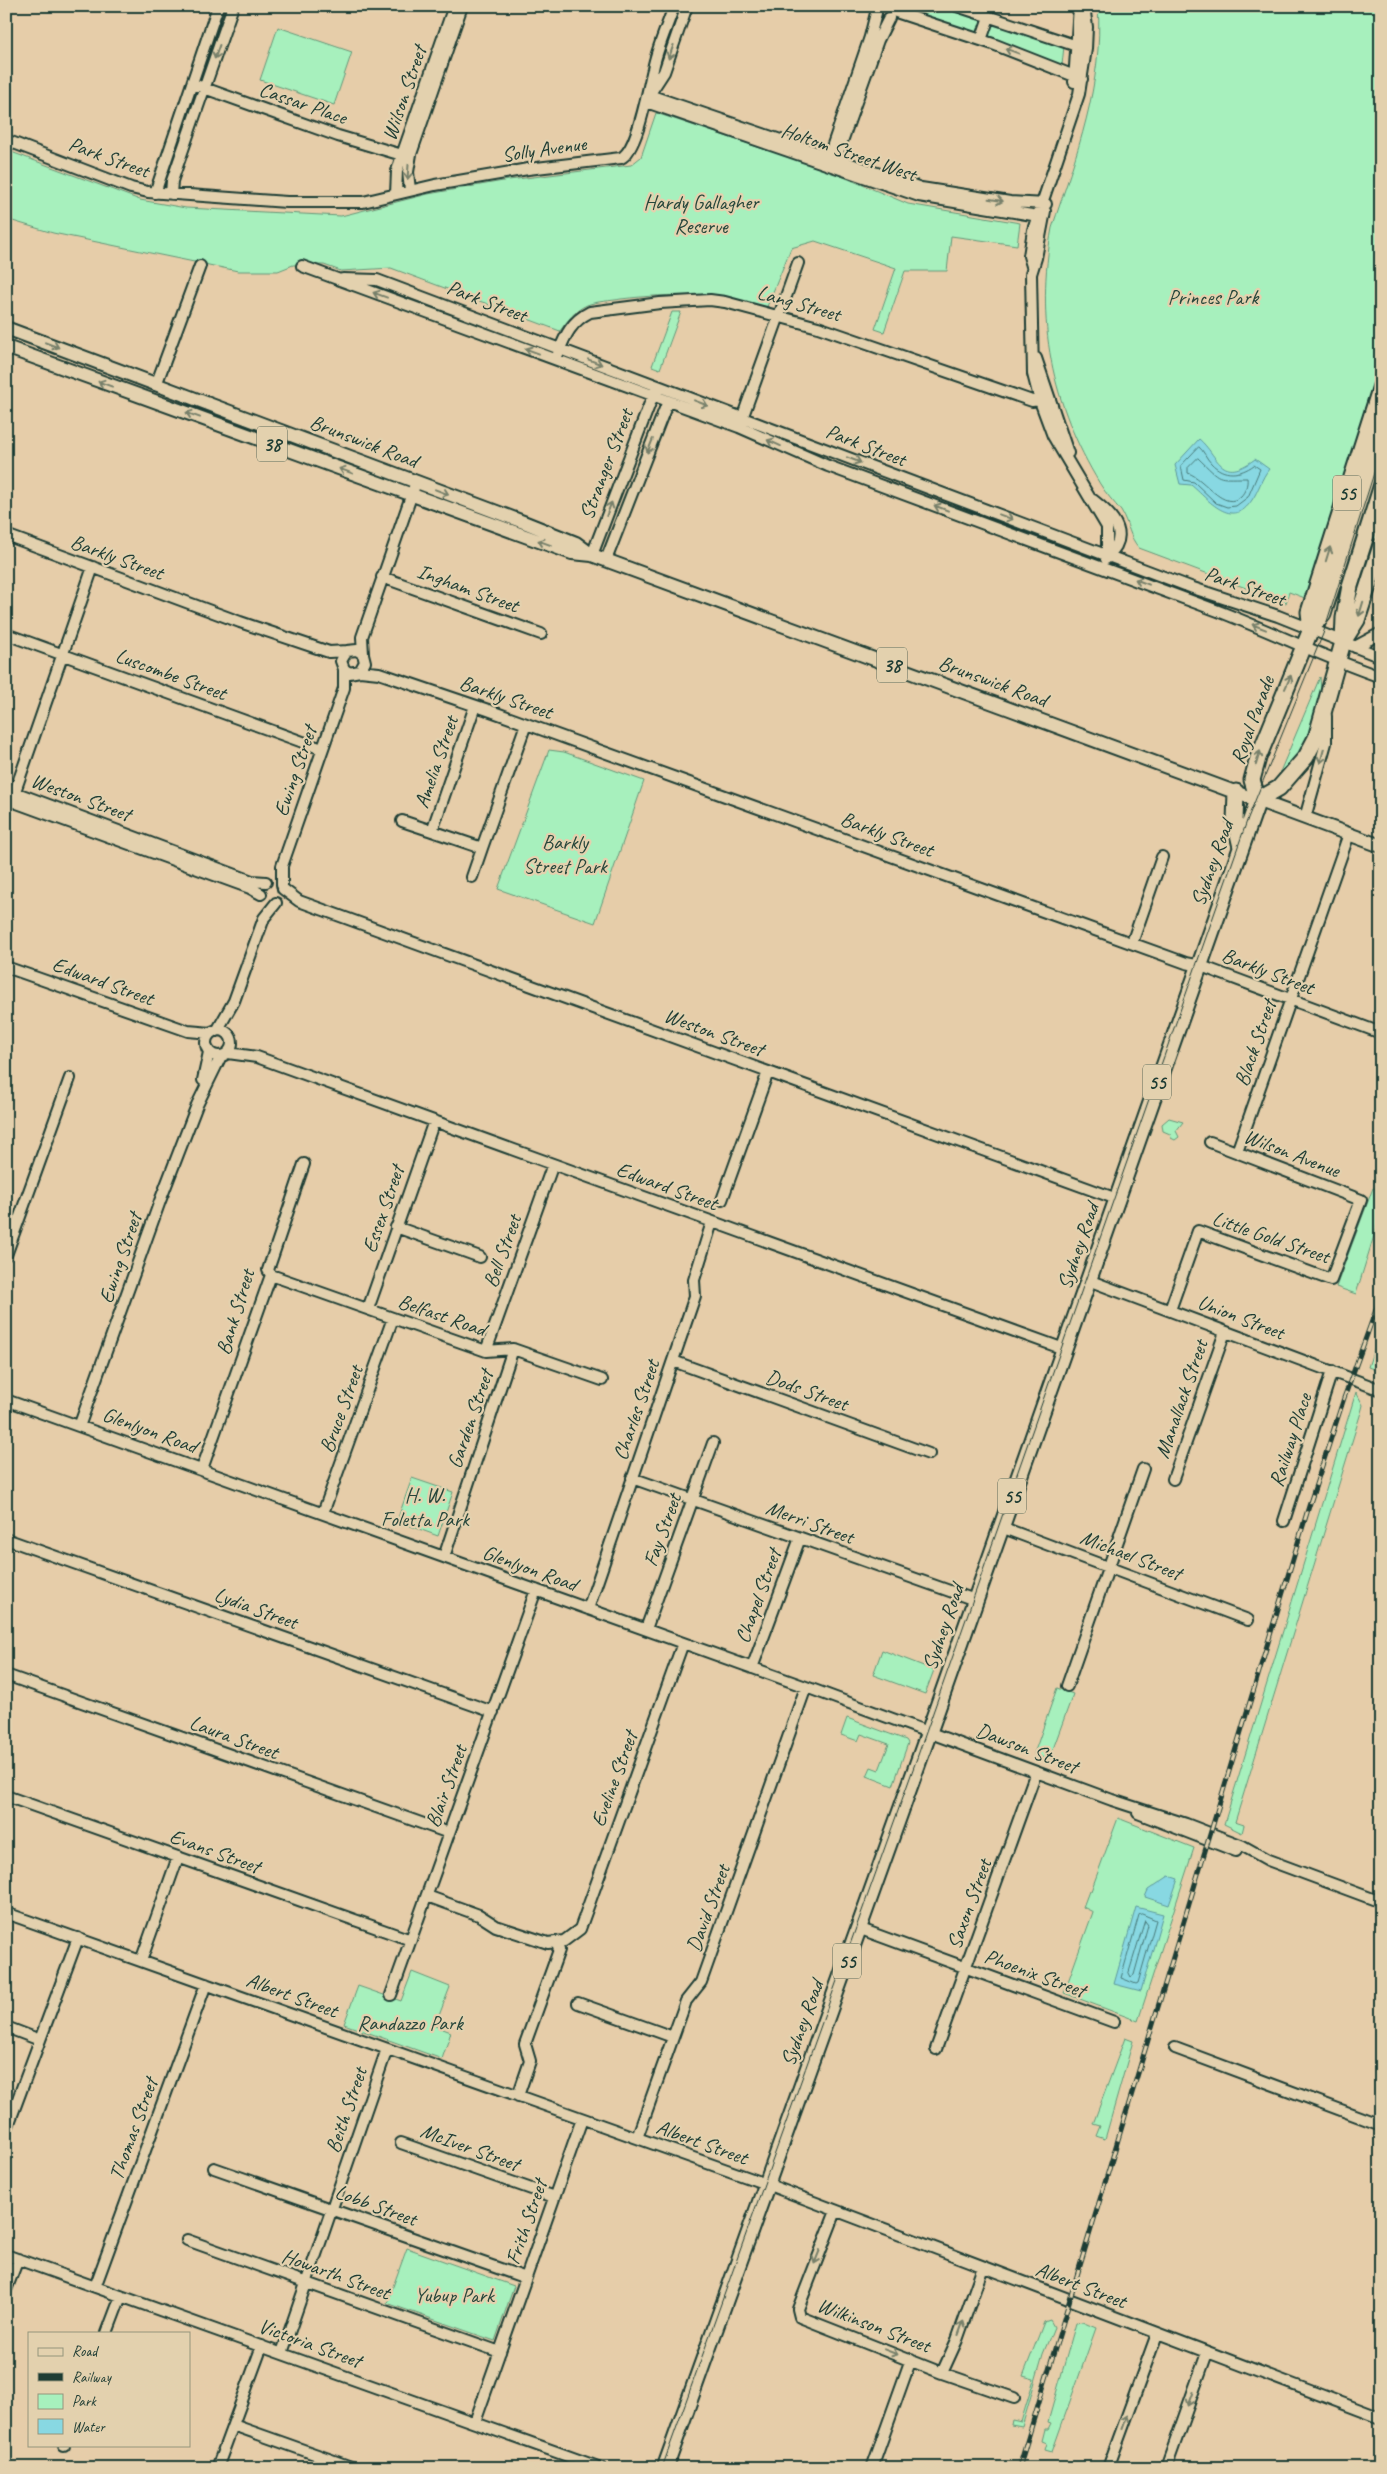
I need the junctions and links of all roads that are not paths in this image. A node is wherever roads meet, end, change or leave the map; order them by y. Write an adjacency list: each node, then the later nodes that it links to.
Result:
1 (218, 6): 16 (street)
2 (233, 6): 17 (street, one-way to 17)
3 (454, 6): 20 (street, Wilson Street)
4 (462, 6): 22 (street, Wilson Street, one-way to 22)
5 (674, 6): 18 (street)
6 (687, 6): 18 (street, one-way to 18)
7 (957, 6): 12 (street)
8 (1079, 6): 14 (street)
9 (1084, 6): 14 (street)
10 (874, 9): 11 (street); 21 (street)
11 (895, 12): 13 (street); 21 (street)
12 (989, 18): 13 (street); 14 (street)
13 (981, 40): 15 (street, one-way to 13)
14 (1082, 47): 15 (street)
15 (1079, 78): 26 (street)
16 (192, 84): 17 (street, Cassar Place); 23 (street)
17 (204, 88): 20 (street, Cassar Place); 24 (street)
18 (648, 98): 21 (street, Holtom Street West); 22 (street, Solly Avenue)
19 (6, 140): 23 (street, Park Street)
20 (402, 155): 25 (street, Wilson Street)
21 (831, 161): 26 (street, Holtom Street West, one-way to 26); 27 (street, Holtom Street West)
22 (410, 190): 25 (street, Park Street)
23 (155, 193): 24 (street, Park Street)
24 (171, 194): 25 (street, Park Street)
25 (396, 194)
26 (1045, 202): 27 (street)
27 (1041, 217): 41 (street)
28 (798, 263): 32 (street)
29 (200, 266): 37 (street)
30 (302, 266): 31 (street, Park Street)
31 (336, 279): 35 (street, Park Street); 36 (street, Park Street, one-way to 31)
32 (778, 317): 35 (street, Lang Street); 41 (street, Lang Street); 43 (street)
33 (6, 328): 37 (main road, Brunswick Road / 38, one-way to 37)
34 (6, 347): 40 (main road, Brunswick Road / 38, one-way to 34)
35 (560, 348): 36 (street, Lang Street); 39 (street, Park Street, one-way to 39)
36 (556, 359): 39 (street, Park Street)
37 (156, 385): 40 (main road); 45 (main road, Brunswick Road / 38)
38 (1381, 386): 46 (highway, Royal Parade / 55)
39 (654, 390): 42 (street, Park Street); 43 (street, Park Street, one-way to 43); 51 (street, Stranger Street, one-way to 39)
40 (151, 400): 48 (main road, Brunswick Road / 38, one-way to 40)
41 (1044, 400): 52 (street)
42 (668, 401): 43 (street, Park Street); 53 (street, Stranger Street, one-way to 53)
43 (740, 423): 52 (street, Park Street, one-way to 52); 54 (street, Park Street, one-way to 43)
44 (1381, 432): 46 (highway, Royal Parade / 55)
45 (416, 482): 48 (street); 51 (main road, Brunswick Road / 38, one-way to 51)
46 (1358, 482): 61 (highway, Royal Parade / 55, one-way to 46)
47 (1381, 489): 66 (highway, 55)
48 (412, 495): 51 (main road, Brunswick Road / 38, one-way to 48); 56 (street)
49 (6, 535): 55 (street, Barkly Street)
50 (1381, 546): 66 (highway, 55, one-way to 66)
51 (592, 555): 53 (main road, Brunswick Road / 38)
52 (1108, 556): 54 (street); 57 (street, Park Street)
53 (606, 560): 83 (main road, Brunswick Road / 38)
54 (1103, 567): 59 (street, Park Street, one-way to 54)
55 (93, 568): 69 (street, Barkly Street); 70 (street)
56 (382, 577): 64 (street, Ingham Street); 65 (street)
57 (1192, 588): 58 (street, Park Street); 59 (street)
58 (1222, 599): 60 (street); 61 (street, Park Street)
59 (1188, 600): 60 (street, Park Street)
60 (1218, 611): 67 (street, Park Street, one-way to 60)
61 (1311, 629): 66 (street, Park Street); 67 (highway, Royal Parade / 55)
62 (1381, 633): 66 (street)
63 (6, 634): 70 (street, Luscombe Street)
64 (541, 634)
65 (362, 637): 68 (street); 71 (street)
66 (1349, 644): 72 (street, Park Street); 73 (highway, 55)
67 (1303, 648): 73 (street, Park Street); 85 (highway, Royal Parade / 55, one-way to 67)
68 (348, 650): 69 (street, Barkly Street); 71 (street); 74 (street)
69 (329, 652): 74 (street, Barkly Street)
70 (62, 654): 82 (street, Luscombe Street); 84 (street)
71 (364, 656): 75 (street); 76 (street, Barkly Street)
72 (1381, 657)
73 (1338, 662): 77 (street, Park Street); 80 (highway, 55)
74 (342, 667): 75 (street); 78 (street, Ewing Street)
75 (358, 672): 76 (street, Barkly Street); 78 (street, Ewing Street)
76 (379, 673): 79 (street, Barkly Street)
77 (1381, 677)
78 (344, 688): 82 (street, Ewing Street)
79 (476, 706): 81 (street, Barkly Street); 88 (street, Amelia Street)
80 (1326, 708): 85 (highway, 55); 86 (street, one-way to 86)
81 (526, 724): 93 (street); 103 (street, Barkly Street)
82 (322, 749): 95 (street, Ewing Street)
83 (1236, 792): 85 (main road, Brunswick Road / 38); 92 (highway)
84 (10, 795): 90 (street, Weston Street)
85 (1258, 800): 86 (main road, Brunswick Road / 38); 92 (highway, Sydney Road / 55)
86 (1305, 818): 89 (main road, Brunswick Road / 38)
87 (402, 821): 88 (street, Amelia Street)
88 (432, 831): 93 (street, Amelia Street)
89 (1349, 834): 91 (main road, Brunswick Road / 38); 106 (street, Black Street)
90 (140, 844): 97 (street, Weston Street); 99 (street, Weston Street)
91 (1381, 846)
92 (1241, 847): 104 (highway, Sydney Road / 55)
93 (482, 848): 96 (street)
94 (1162, 857): 103 (street)
95 (282, 866): 97 (street, Ewing Street); 98 (street, Ewing Street)
96 (472, 877)
97 (268, 882): 98 (street); 99 (street)
98 (282, 887): 100 (street, Weston Street); 101 (street)
99 (262, 896): 101 (street); 102 (street)
100 (299, 901): 101 (street, Weston Street); 115 (street, Weston Street)
101 (278, 902): 102 (street)
102 (264, 918): 107 (street)
103 (1132, 943): 104 (street, Barkly Street)
104 (1198, 966): 106 (street, Barkly Street); 123 (highway, Sydney Road / 55)
105 (6, 967): 108 (street, Edward Street)
106 (1290, 999): 110 (street, Barkly Street); 120 (street, Black Street)
107 (234, 1001): 109 (street); 111 (street)
108 (188, 1031): 109 (street, Edward Street); 112 (street, Edward Street)
109 (214, 1032): 111 (street, Edward Street); 112 (street, Ewing Street)
110 (1381, 1033)
111 (230, 1038): 113 (street, Ewing Street); 114 (street, Edward Street)
112 (208, 1049): 113 (street, Edward Street); 117 (street, Ewing Street)
113 (225, 1055): 114 (street, Edward Street); 117 (street, Ewing Street)
114 (257, 1057): 118 (street, Edward Street)
115 (768, 1072): 123 (street, Weston Street); 124 (street)
116 (70, 1078): 128 (street)
117 (197, 1105): 144 (street, Ewing Street)
118 (434, 1121): 122 (street, Edward Street); 127 (street, Essex Street)
119 (1210, 1142): 120 (street, Wilson Avenue)
120 (1237, 1152): 125 (street, Wilson Avenue)
121 (304, 1164): 130 (street, Bank Street)
122 (553, 1164): 126 (street, Edward Street); 138 (street, Bell Street)
123 (1117, 1199): 131 (highway, Sydney Road / 55)
124 (722, 1200)
125 (1361, 1200): 133 (street, Little Gold Street)
126 (712, 1222): 137 (street, Edward Street); 139 (street, Charles Street)
127 (396, 1227): 129 (street); 132 (street, Essex Street)
128 (6, 1255)
129 (480, 1257)
130 (271, 1275): 132 (street, Belfast Road); 148 (street, Bank Street)
131 (1088, 1280): 133 (street, Union Street); 137 (highway, Sydney Road / 55)
132 (368, 1309): 134 (street, Belfast Road)
133 (1170, 1310): 135 (street, Union Street)
134 (393, 1318): 138 (street, Belfast Road); 152 (street, Bruce Street)
135 (1225, 1332): 140 (street, Union Street); 150 (street, Manallack Street)
136 (513, 1349): 138 (street, Belfast Road); 141 (street, Belfast Road); 157 (street, Garden Street)
137 (1064, 1349): 154 (highway, Sydney Road / 55)
138 (486, 1351)
139 (672, 1362): 146 (street, Dods Street); 149 (street, Charles Street)
140 (1332, 1371): 142 (street, Union Street); 153 (street, Railway Place)
141 (602, 1380)
142 (1381, 1390)
143 (6, 1400): 144 (street, Glenlyon Road)
144 (80, 1424): 148 (street, Glenlyon Road)
145 (713, 1443): 151 (street, Fay Street)
146 (929, 1454)
147 (1144, 1469): 158 (street)
148 (202, 1470): 152 (street, Glenlyon Road)
149 (632, 1478): 151 (street, Merri Street); 161 (street, Charles Street)
150 (1173, 1479)
151 (693, 1500): 155 (street, Merri Street); 163 (street, Fay Street)
152 (323, 1513): 157 (street, Glenlyon Road)
153 (1284, 1521)
154 (1001, 1527): 158 (street, Michael Street); 160 (highway, Sydney Road / 55)
155 (800, 1538): 160 (street, Merri Street); 165 (street, Chapel Street)
156 (6, 1539): 169 (street, Lydia Street)
157 (444, 1557): 159 (street, Glenlyon Road)
158 (1108, 1566): 162 (street, Michael Street); 167 (street)
159 (536, 1590): 161 (street, Glenlyon Road); 169 (street, Blair Street)
160 (975, 1600): 170 (highway, Sydney Road / 55)
161 (588, 1608): 163 (street, Glenlyon Road)
162 (1248, 1620)
163 (646, 1629): 164 (street, Glenlyon Road)
164 (683, 1643): 165 (street, Glenlyon Road); 181 (street, Eveline Street)
165 (752, 1668): 168 (street, Glenlyon Road)
166 (6, 1675): 173 (street, Laura Street)
167 (1067, 1686)
168 (806, 1687): 170 (street, Glenlyon Road); 189 (street, David Street)
169 (493, 1712): 173 (street, Blair Street)
170 (929, 1732): 171 (street, Dawson Street); 178 (highway, Sydney Road / 55)
171 (1036, 1772): 176 (street, Dawson Street); 183 (street, Saxon Street)
172 (6, 1796): 174 (street, Evans Street)
173 (449, 1833): 175 (street, Blair Street)
174 (178, 1858): 180 (street, Evans Street); 182 (street)
175 (427, 1896): 180 (street, Blair Street); 181 (street)
176 (1381, 1902)
177 (6, 1913): 179 (street, Albert Street)
178 (858, 1928): 183 (street, Phoenix Street); 201 (highway, Sydney Road / 55)
179 (78, 1938): 182 (street, Albert Street); 190 (street)
180 (411, 1940): 185 (street, Blair Street)
181 (557, 1944): 194 (street)
182 (141, 1961): 184 (street, Albert Street)
183 (966, 1968): 187 (street, Phoenix Street); 193 (street, Saxon Street)
184 (206, 1984): 192 (street, Albert Street); 211 (street, Thomas Street)
185 (392, 1995)
186 (578, 2003): 189 (street)
187 (1114, 2022)
188 (6, 2027): 190 (street)
189 (673, 2037): 198 (street, David Street)
190 (40, 2040): 197 (street)
191 (1176, 2048): 196 (street)
192 (387, 2049): 194 (street, Albert Street); 203 (street, Beith Street)
193 (936, 2049)
194 (518, 2096): 195 (street, Albert Street)
195 (582, 2119): 198 (street, Albert Street); 202 (street, Frith Street)
196 (1381, 2125)
197 (6, 2131)
198 (637, 2138): 201 (street, Albert Street)
199 (401, 2143): 202 (street, McIver Street)
200 (214, 2168): 203 (street, Lobb Street)
201 (766, 2184): 204 (street, Albert Street); 229 (highway, Sydney Road / 55)
202 (554, 2197): 209 (street, Frith Street)
203 (332, 2209): 209 (street, Lobb Street); 210 (street, Beith Street)
204 (836, 2212): 208 (street, Albert Street); 220 (street, Wilkinson Street, one-way to 220)
205 (187, 2240): 210 (street, Howarth Street)
206 (6, 2255): 207 (street, Victoria Street)
207 (18, 2259): 211 (street, Victoria Street); 212 (street)
208 (983, 2268): 215 (street, Albert Street); 221 (street, one-way to 208)
209 (526, 2278): 217 (street, Frith Street)
210 (307, 2283): 217 (street, Howarth Street); 218 (street, Beith Street)
211 (96, 2287): 213 (street, Victoria Street)
212 (6, 2290)
213 (121, 2296): 214 (street); 216 (street, Victoria Street)
214 (106, 2332)
215 (1157, 2334): 219 (street, Albert Street); 231 (street, one-way to 215)
216 (262, 2346): 218 (street, Victoria Street); 225 (street)
217 (500, 2352): 224 (street, Frith Street)
218 (282, 2353): 224 (street, Victoria Street)
219 (1207, 2353): 223 (street, Albert Street); 232 (street, one-way to 232)
220 (911, 2359): 221 (street, Wilkinson Street); 230 (street)
221 (942, 2372): 222 (street, Wilkinson Street)
222 (1014, 2398)
223 (1381, 2418)
224 (475, 2422): 228 (street, Victoria Street)
225 (233, 2425): 226 (street); 227 (street)
226 (217, 2468)
227 (354, 2468)
228 (601, 2468)
229 (665, 2468)
230 (872, 2468)
231 (1108, 2468)
232 (1166, 2468)

